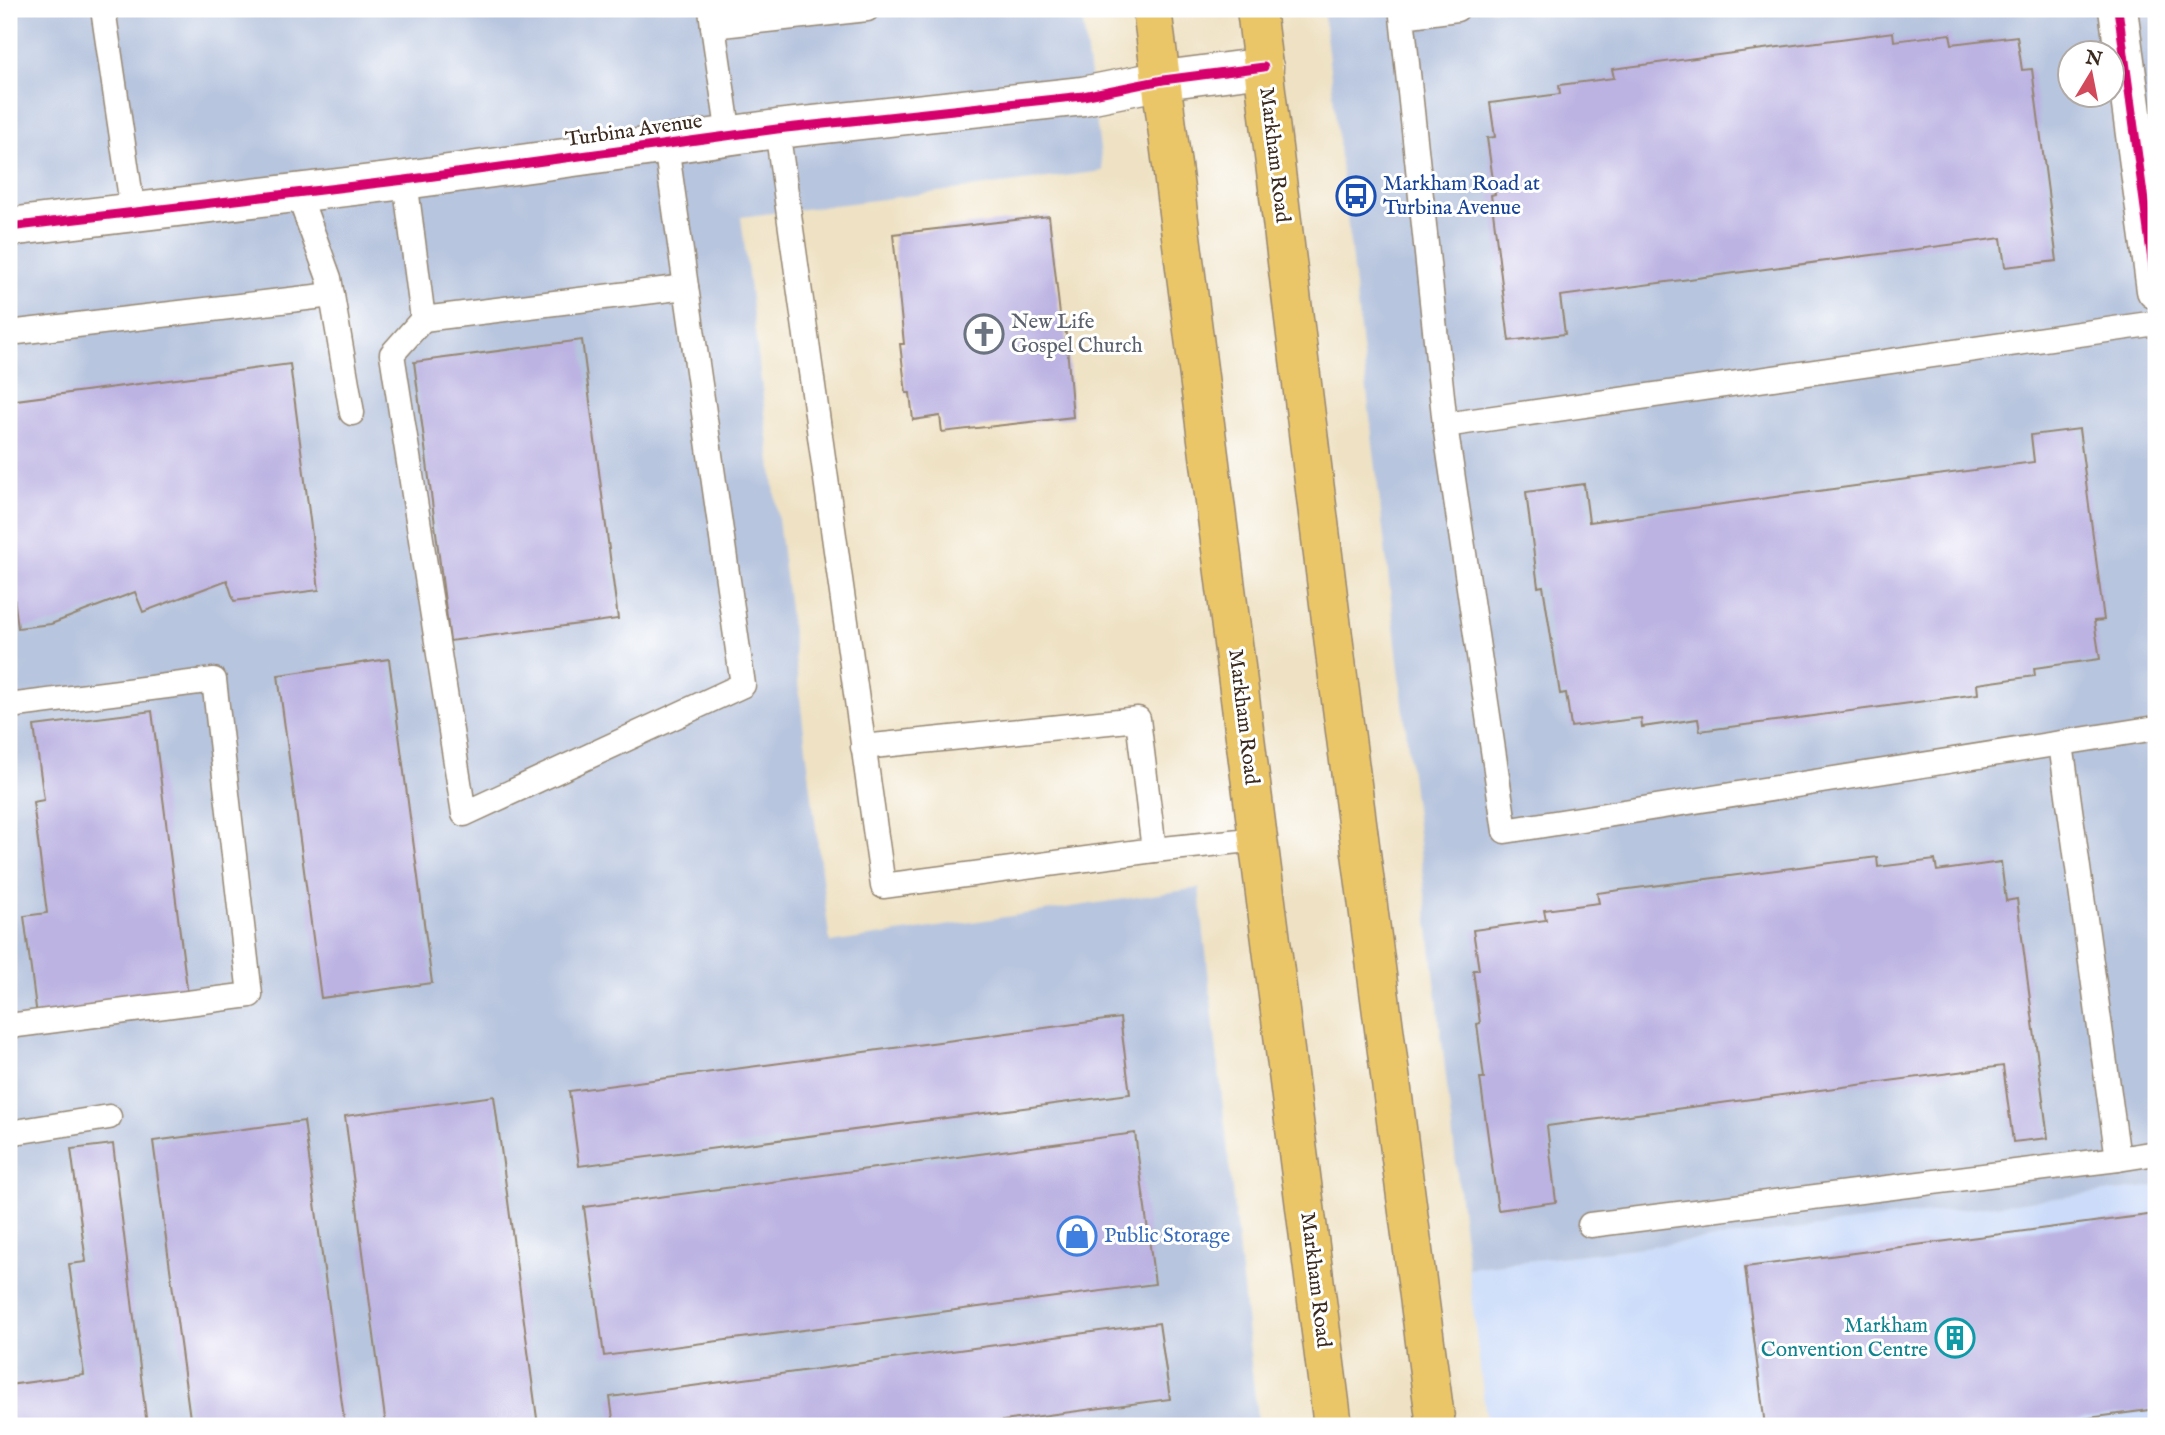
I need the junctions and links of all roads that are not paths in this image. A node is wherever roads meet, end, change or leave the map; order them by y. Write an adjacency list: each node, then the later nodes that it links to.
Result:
1 (103, 9): 16 (lane)
2 (867, 9): 7 (lane)
3 (1152, 9): 9 (main road, Markham Road)
4 (1256, 9): 8 (main road, Markham Road)
5 (1457, 9): 25 (lane)
6 (2118, 9): 14 (street)
7 (712, 17): 11 (lane)
8 (1264, 67): 9 (street, Turbina Avenue); 39 (main road, Markham Road)
9 (1163, 80): 10 (street, Turbina Avenue); 30 (main road, Markham Road)
10 (777, 129): 11 (street, Turbina Avenue); 29 (lane)
11 (729, 136): 12 (street, Turbina Avenue)
12 (666, 145): 13 (street, Turbina Avenue); 18 (lane)
13 (405, 180): 15 (street, Turbina Avenue); 21 (lane)
14 (2150, 191): 19 (street)
15 (298, 193): 16 (street, Turbina Avenue); 20 (lane)
16 (134, 212): 17 (street, Turbina Avenue)
17 (9, 227)
18 (686, 287): 21 (lane); 21 (lane)
19 (2156, 290)
20 (332, 295): 23 (lane); 24 (lane)
21 (424, 319)
22 (2156, 323): 25 (lane)
23 (9, 333)
24 (352, 412)
25 (1445, 425): 28 (lane)
26 (9, 706): 32 (lane)
27 (2156, 729): 28 (lane)
28 (2061, 744): 36 (lane)
29 (863, 747): 31 (lane); 31 (lane)
30 (1259, 839): 31 (lane); 38 (main road, Markham Road)
31 (1154, 850)
32 (9, 1026)
33 (109, 1117): 34 (lane)
34 (9, 1133)
35 (2156, 1153): 36 (lane)
36 (2118, 1159): 37 (lane)
37 (1590, 1225)
38 (1333, 1426)
39 (1436, 1426)

